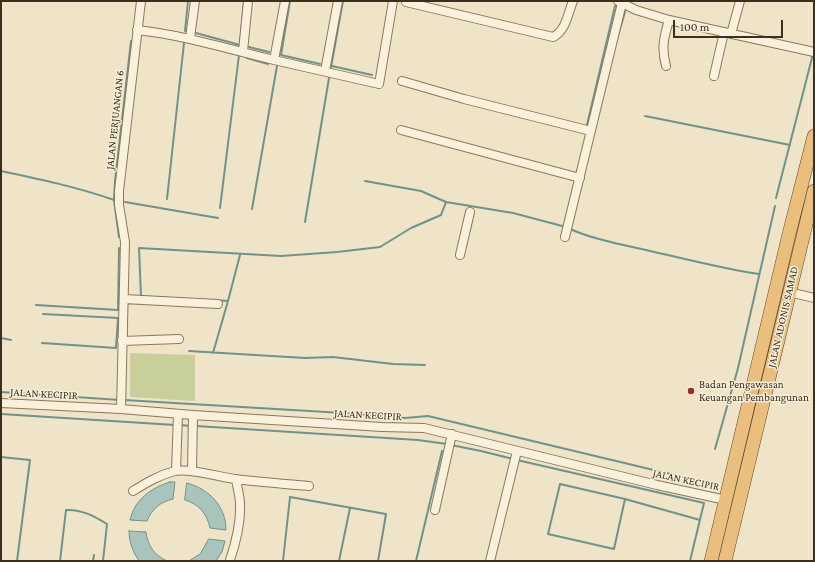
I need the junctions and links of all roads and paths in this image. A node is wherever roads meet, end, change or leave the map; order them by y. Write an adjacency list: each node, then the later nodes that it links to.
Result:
1 (140, 1): 12 (street, JALAN PERJUANGAN 6)
2 (195, 1): 14 (street)
3 (248, 1): 15 (street)
4 (284, 1): 17 (street)
5 (338, 1): 19 (street)
6 (394, 1): 19 (street)
7 (573, 1): 9 (street)
8 (740, 1): 13 (street)
9 (406, 2)
10 (620, 2): 11 (street); 23 (street)
11 (669, 20): 13 (street); 18 (street)
12 (137, 30): 14 (street); 32 (street, JALAN PERJUANGAN 6)
13 (728, 33): 16 (street); 20 (street)
14 (190, 38): 15 (street)
15 (243, 51): 17 (street)
16 (810, 52)
17 (274, 60): 19 (street)
18 (666, 66)
19 (325, 71)
20 (714, 76)
21 (402, 81): 23 (street)
22 (401, 130): 25 (street)
23 (591, 132): 25 (street)
24 (814, 136): 27 (highway)
25 (580, 178): 29 (street)
26 (814, 190): 27 (highway, JALAN ADONIS SAMAD)
27 (803, 209): 31 (highway, JALAN ADONIS SAMAD); 48 (highway)
28 (470, 212): 30 (street)
29 (565, 237)
30 (460, 255)
31 (789, 292): 33 (street); 53 (highway, JALAN ADONIS SAMAD)
32 (124, 298): 34 (street); 36 (street, JALAN PERJUANGAN 6)
33 (814, 298)
34 (218, 304)
35 (179, 339): 36 (street)
36 (122, 341): 37 (street, JALAN PERJUANGAN 6)
37 (121, 402): 38 (street, JALAN KECIPIR); 39 (street, JALAN KECIPIR)
38 (1, 403)
39 (178, 414): 40 (street, JALAN KECIPIR); 43 (street)
40 (193, 415): 41 (street, JALAN KECIPIR); 44 (street)
41 (451, 442): 42 (street, JALAN KECIPIR); 49 (street)
42 (516, 454): 48 (street, JALAN KECIPIR); 51 (street)
43 (176, 471): 44 (street); 47 (street)
44 (192, 471): 45 (street)
45 (236, 479): 46 (street); 50 (street)
46 (309, 486)
47 (133, 491)
48 (726, 500): 52 (highway)
49 (435, 510)
50 (230, 560)
51 (490, 561)
52 (711, 561)
53 (725, 561)

